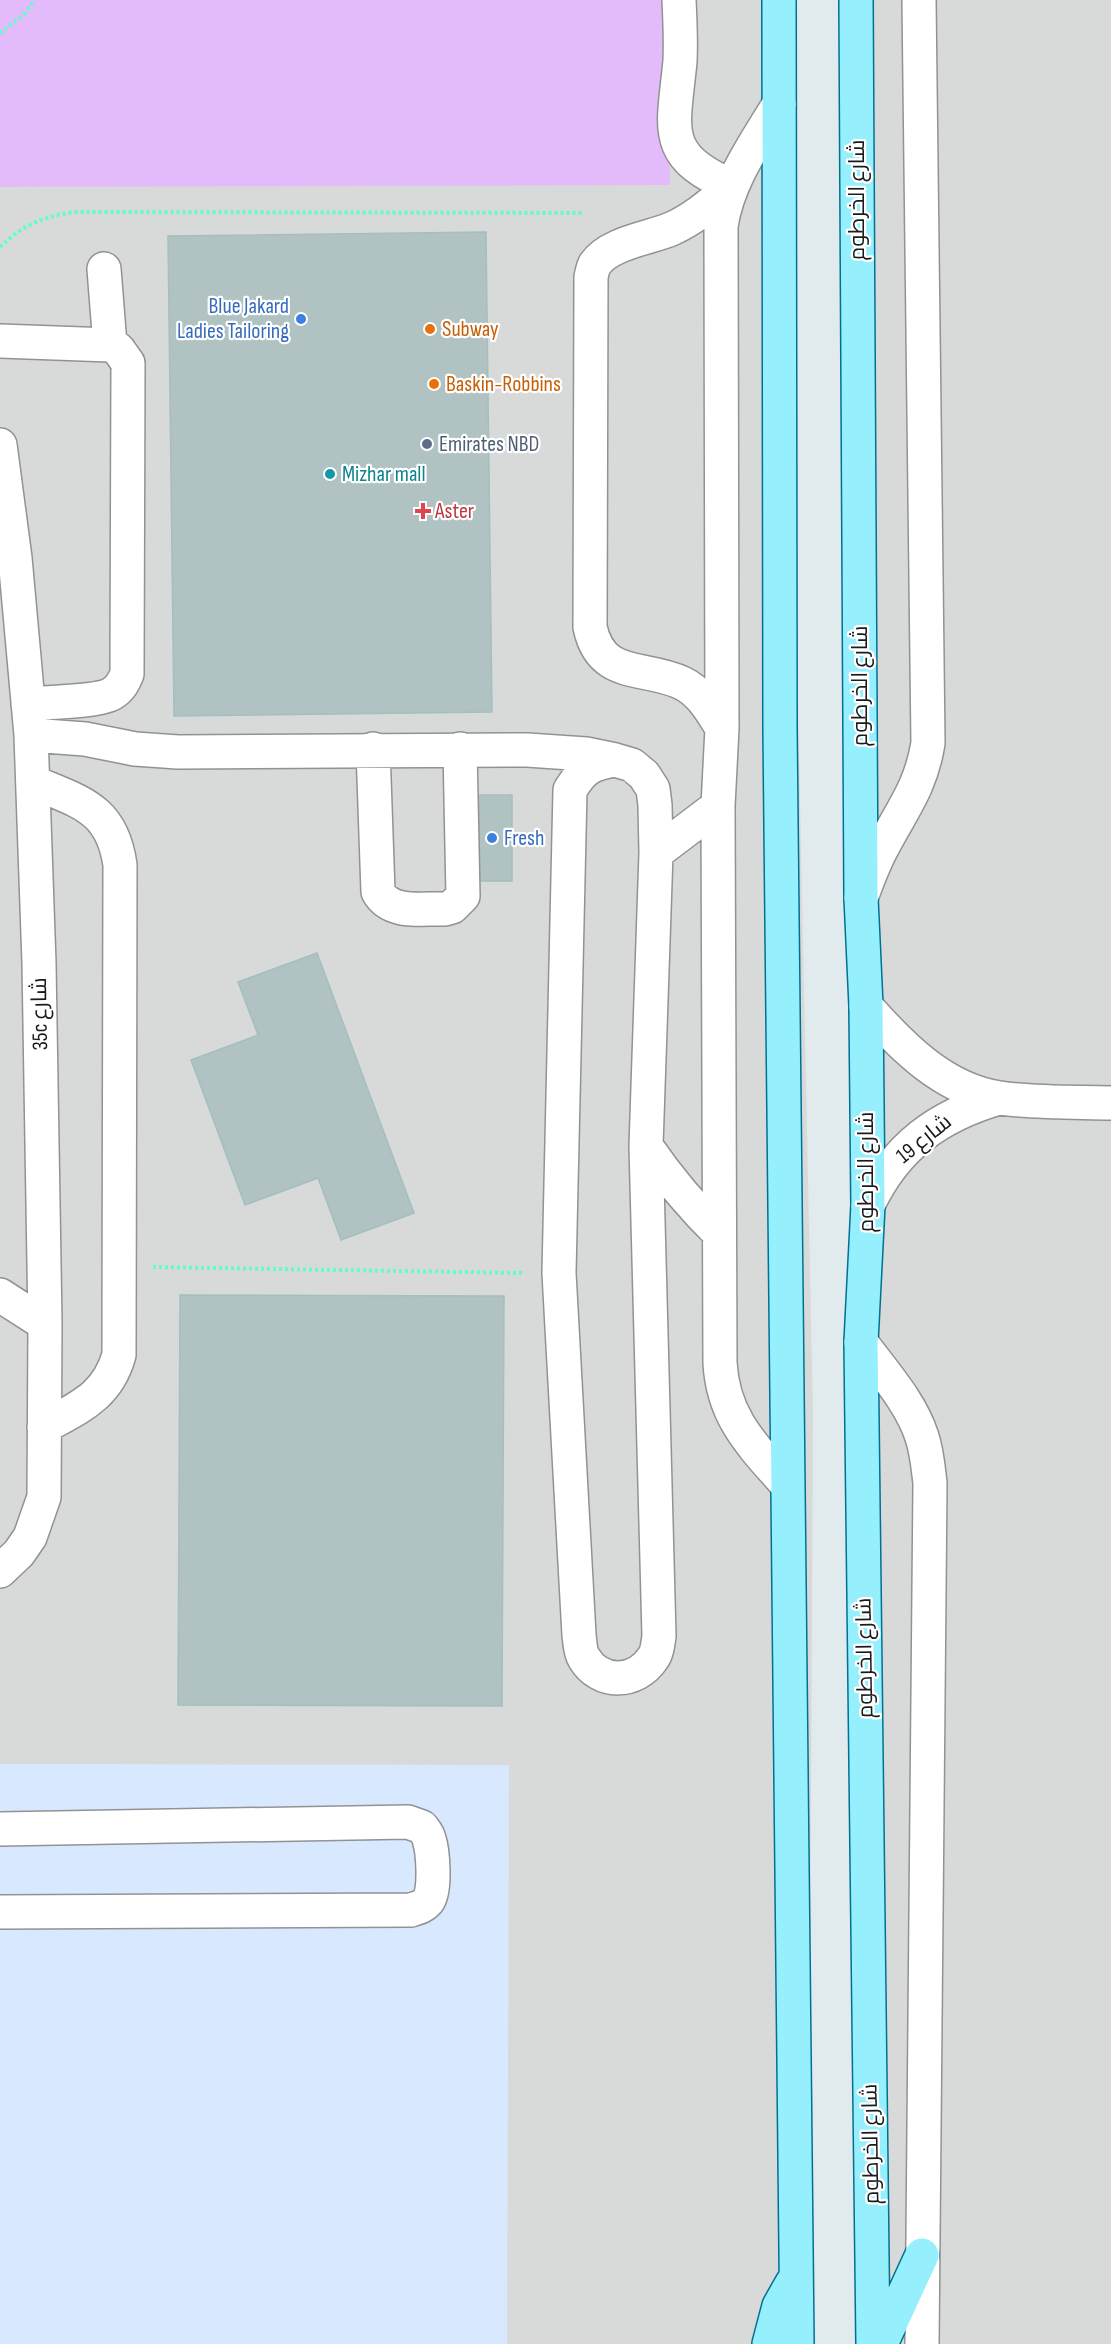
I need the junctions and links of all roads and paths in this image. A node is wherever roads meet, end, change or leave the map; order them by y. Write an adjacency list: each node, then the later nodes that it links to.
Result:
1 (35, 0): 6 (path)
2 (679, 0): 8 (street)
3 (779, 0): 7 (main road)
4 (856, 0): 23 (main road, شارع الخرطوم)
5 (919, 0): 23 (street)
6 (0, 33)
7 (779, 104): 8 (street); 36 (main road)
8 (732, 186): 16 (street); 16 (street)
9 (583, 213): 10 (path)
10 (0, 247)
11 (104, 269): 13 (street)
12 (0, 341): 13 (street)
13 (110, 345): 15 (street)
14 (0, 445): 15 (street, 35c شارع)
15 (29, 719): 17 (street); 20 (street, 35c شارع)
16 (722, 728): 21 (street)
17 (373, 749): 18 (street); 18 (street)
18 (460, 749): 19 (street)
19 (615, 760): 22 (street); 31 (street)
20 (33, 782): 30 (street); 33 (street, 35c شارع)
21 (718, 806): 22 (street); 29 (street)
22 (656, 853): 27 (street)
23 (861, 898): 24 (main road, شارع الخرطوم)
24 (866, 1006): 25 (street, شارع 19); 28 (main road, شارع الخرطوم)
25 (999, 1098): 26 (street, شارع 19); 28 (street, شارع 19)
26 (1111, 1103)
27 (646, 1146): 29 (street); 31 (street)
28 (868, 1205): 34 (main road, شارع الخرطوم)
29 (719, 1233): 36 (street)
30 (119, 1267): 31 (path); 35 (street)
31 (559, 1273)
32 (0, 1295): 33 (street)
33 (45, 1324): 35 (street, 35c شارع)
34 (861, 1342): 40 (street); 44 (main road, شارع الخرطوم)
35 (44, 1427): 37 (street, 35c شارع)
36 (787, 1485): 41 (main road)
37 (0, 1571)
38 (0, 1829): 39 (street)
39 (0, 1912)
40 (922, 2255): 45 (main road); 46 (street)
41 (798, 2274): 42 (main road); 43 (main road)
42 (769, 2344)
43 (797, 2344)
44 (873, 2344)
45 (881, 2344)
46 (922, 2344)

